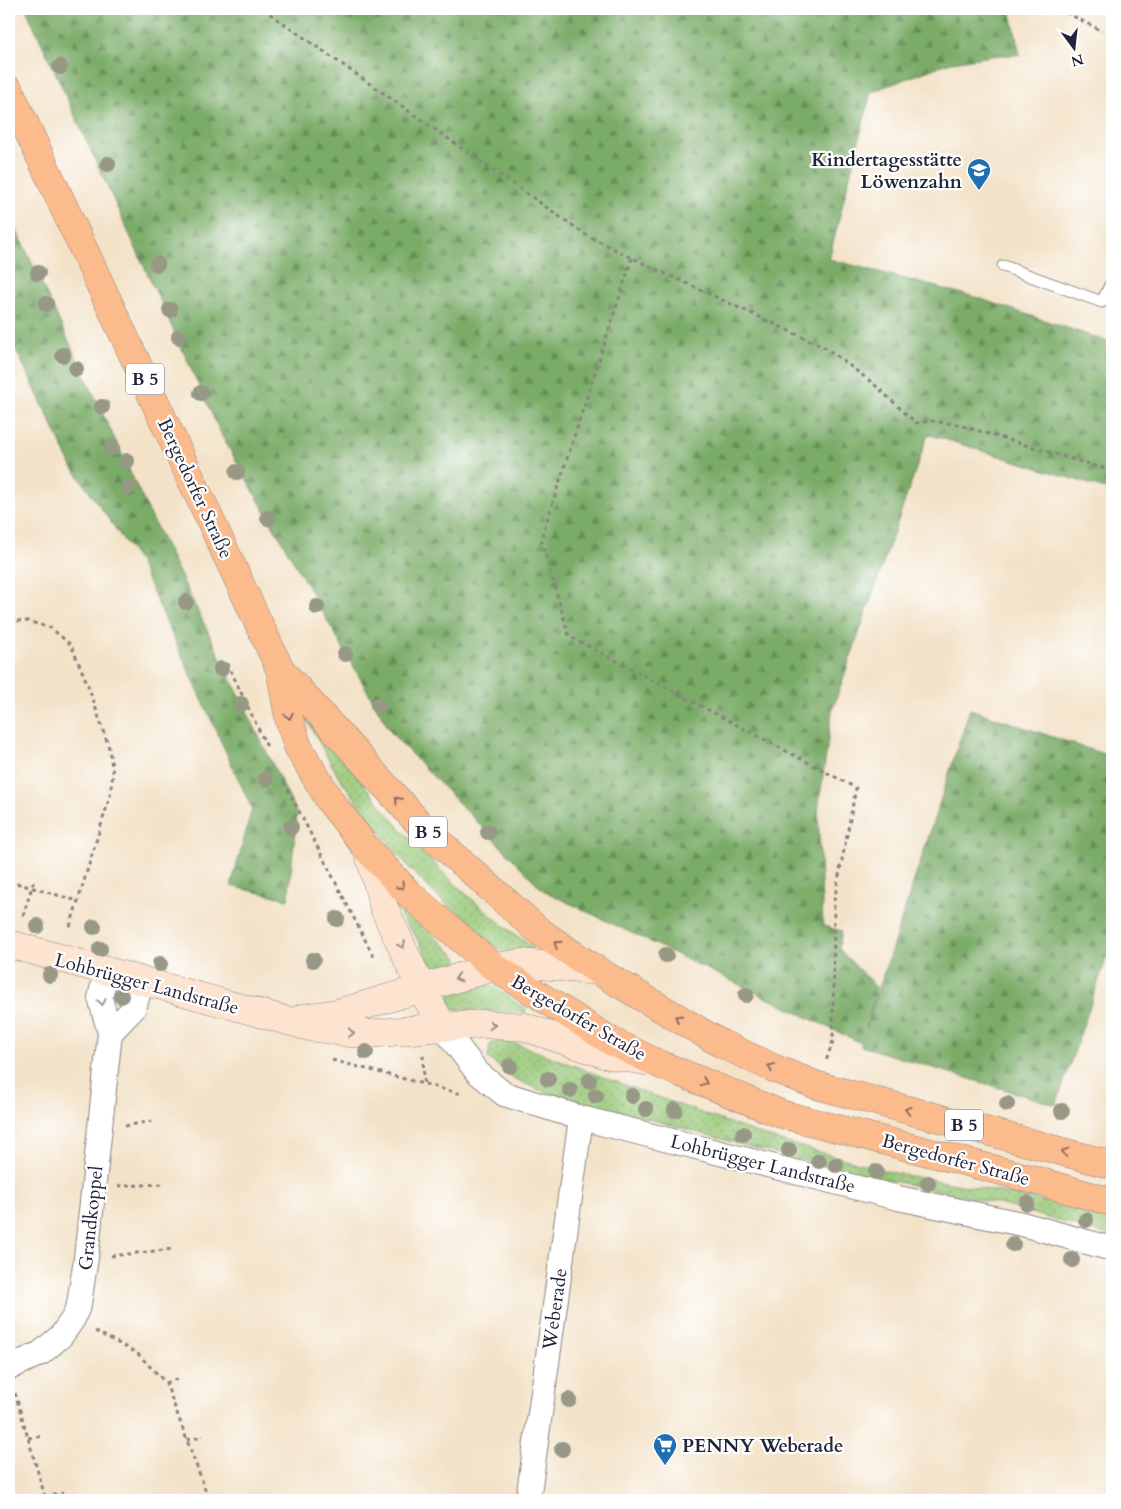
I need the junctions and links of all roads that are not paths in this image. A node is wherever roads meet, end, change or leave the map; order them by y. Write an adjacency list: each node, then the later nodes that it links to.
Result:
1 (9, 90): 4 (main road, Bergedorfer Straße / B 5)
2 (1003, 266): 3 (lane)
3 (1112, 281)
4 (280, 668): 5 (main road, Bergedorfer Straße / B 5, one-way to 5); 9 (main road, Bergedorfer Straße / B 5, one-way to 4)
5 (368, 850): 7 (main road, Bergedorfer Straße / B 5, one-way to 7); 11 (street, Lohbrügger Landstraße, one-way to 11)
6 (9, 944): 8 (street, Lohbrügger Landstraße)
7 (494, 967): 9 (street, Lohbrügger Landstraße / B 5); 11 (street, Lohbrügger Landstraße, one-way to 11); 15 (main road, Bergedorfer Straße / B 5)
8 (106, 971): 10 (street, Lohbrügger Landstraße); 14 (street, Grandkoppel, one-way to 14)
9 (598, 971): 17 (main road, Bergedorfer Straße / B 5, one-way to 9)
10 (142, 981): 12 (street, Lohbrügger Landstraße); 14 (street)
11 (422, 988): 12 (street, Lohbrügger Landstraße); 13 (street, Lohbrügger Landstraße)
12 (286, 1020): 13 (street, Lohbrügger Landstraße, one-way to 13)
13 (443, 1027): 15 (street, Lohbrügger Landstraße, one-way to 15); 16 (street, Lohbrügger Landstraße)
14 (110, 1033): 20 (street, Grandkoppel)
15 (659, 1064): 18 (main road, Bergedorfer Straße / B 5, one-way to 18)
16 (581, 1118): 19 (street, Lohbrügger Landstraße); 21 (street, Weberade)
17 (1112, 1165)
18 (1112, 1202)
19 (1112, 1249)
20 (11, 1378)
21 (528, 1500)

